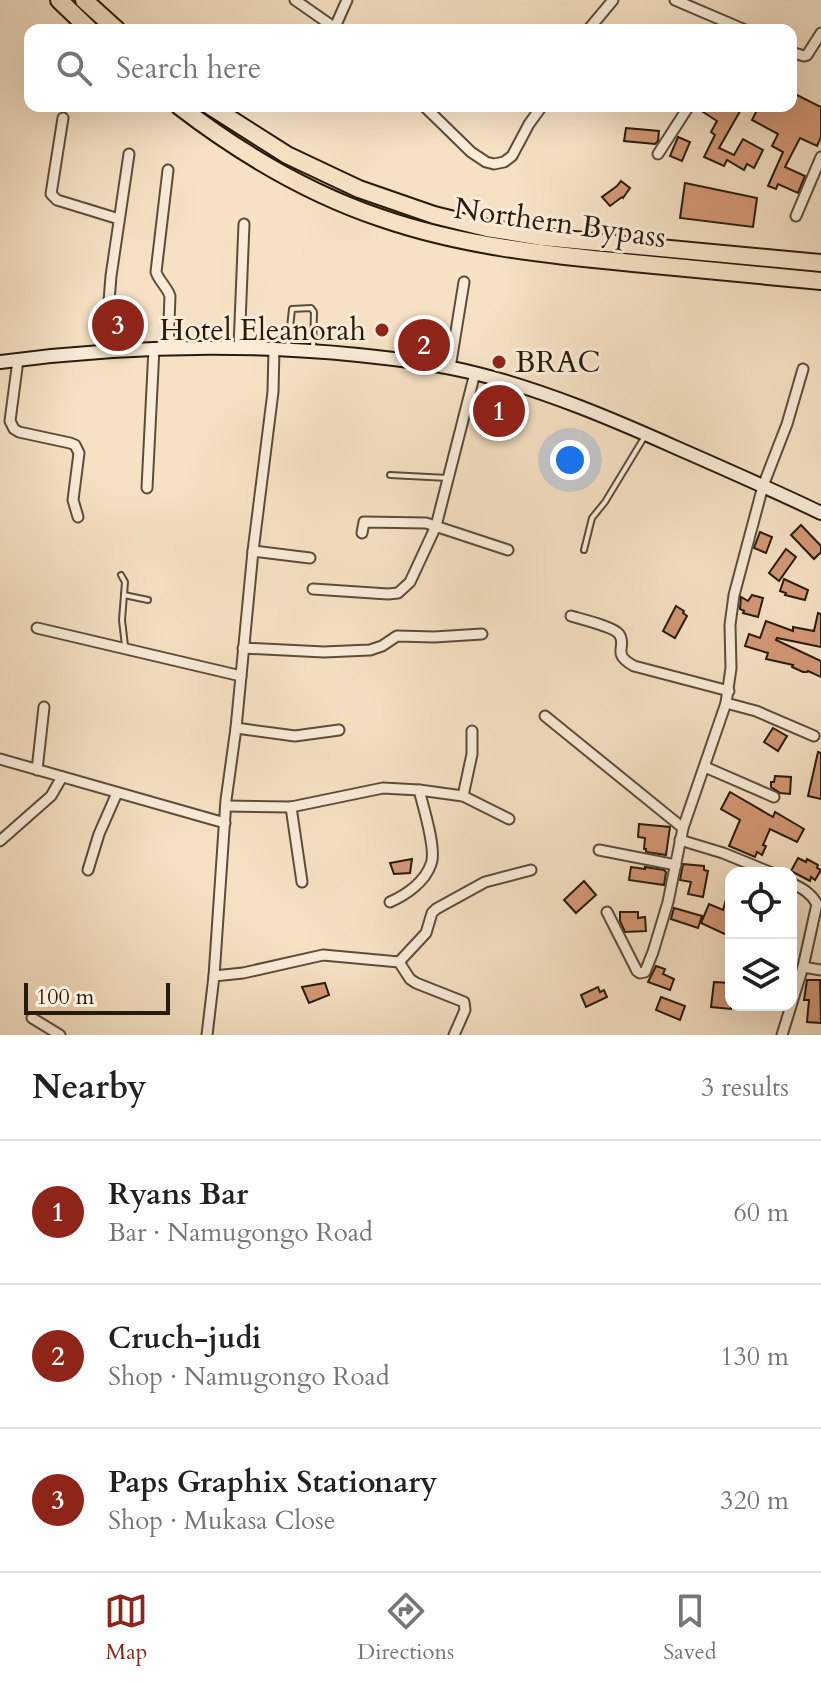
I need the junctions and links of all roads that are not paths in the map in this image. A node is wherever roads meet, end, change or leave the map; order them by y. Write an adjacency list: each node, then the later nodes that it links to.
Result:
1 (59, 0): 7 (highway)
2 (84, 0): 8 (highway)
3 (295, 0): 9 (street)
4 (347, 0): 10 (street)
5 (613, 0): 11 (street)
6 (675, 0): 12 (street)
7 (84, 24)
8 (110, 24)
9 (330, 24)
10 (338, 24)
11 (593, 24)
12 (729, 24)
13 (821, 33): 14 (street)
14 (797, 54)
15 (187, 112): 29 (highway, Northern Bypass)
16 (219, 112): 28 (highway, Northern Bypass)
17 (430, 112): 18 (street)
18 (538, 112)
19 (685, 112): 22 (street)
20 (63, 118): 26 (street)
21 (129, 154): 26 (street)
22 (658, 154)
23 (821, 157): 25 (street)
24 (168, 170): 31 (street)
25 (796, 216)
26 (119, 219): 36 (street)
27 (244, 224): 32 (street)
28 (821, 263)
29 (821, 281)
30 (464, 282): 39 (street)
31 (161, 348): 32 (main road); 36 (main road); 46 (street)
32 (239, 348): 33 (main road)
33 (274, 348): 34 (main road); 53 (street)
34 (288, 349): 35 (main road); 35 (lane)
35 (313, 351): 39 (main road)
36 (105, 352): 37 (main road)
37 (18, 360): 38 (main road); 48 (street)
38 (0, 362)
39 (450, 368): 41 (main road)
40 (803, 369): 45 (street)
41 (475, 373): 42 (main road); 44 (street)
42 (646, 434): 45 (main road); 52 (lane)
43 (390, 475): 44 (lane)
44 (448, 478): 49 (street)
45 (763, 486): 47 (main road); 65 (street)
46 (147, 488)
47 (821, 513)
48 (78, 517)
49 (436, 526): 50 (street); 51 (street); 56 (street)
50 (362, 533)
51 (508, 550)
52 (584, 550)
53 (253, 551): 54 (street); 63 (street)
54 (310, 558)
55 (121, 575): 57 (lane)
56 (313, 589)
57 (124, 595): 58 (lane); 62 (lane)
58 (148, 600)
59 (571, 616): 65 (street)
60 (37, 628): 62 (street)
61 (482, 634): 63 (street)
62 (126, 648): 64 (street)
63 (243, 648): 64 (street)
64 (241, 676): 69 (street)
65 (729, 691): 66 (street)
66 (726, 703): 72 (street); 74 (street)
67 (44, 707): 75 (street)
68 (545, 716): 85 (street)
69 (236, 728): 70 (street); 81 (street)
70 (339, 730)
71 (472, 731): 79 (street)
72 (814, 736)
73 (0, 759): 75 (street)
74 (705, 767): 80 (street); 85 (street)
75 (37, 770): 76 (street)
76 (62, 777): 78 (street); 87 (street)
77 (419, 790): 79 (street); 82 (street); 95 (street)
78 (117, 793): 84 (street); 91 (street)
79 (463, 796): 83 (street)
80 (774, 797)
81 (226, 806): 82 (street); 84 (street)
82 (291, 807): 93 (street)
83 (509, 819)
84 (225, 823): 100 (street)
85 (683, 828): 86 (street)
86 (680, 840): 89 (street); 90 (street)
87 (0, 841)
88 (599, 850): 89 (street)
89 (676, 865): 96 (street)
90 (757, 867)
91 (88, 870)
92 (531, 870): 97 (street)
93 (302, 882)
94 (797, 886): 98 (street)
95 (390, 902)
96 (607, 912)
97 (399, 962): 100 (street); 104 (street)
98 (803, 967): 99 (street); 105 (street)
99 (821, 970)
100 (214, 976): 103 (street)
101 (32, 1018): 102 (street)
102 (60, 1035)
103 (207, 1035)
104 (454, 1035)
105 (782, 1035)

